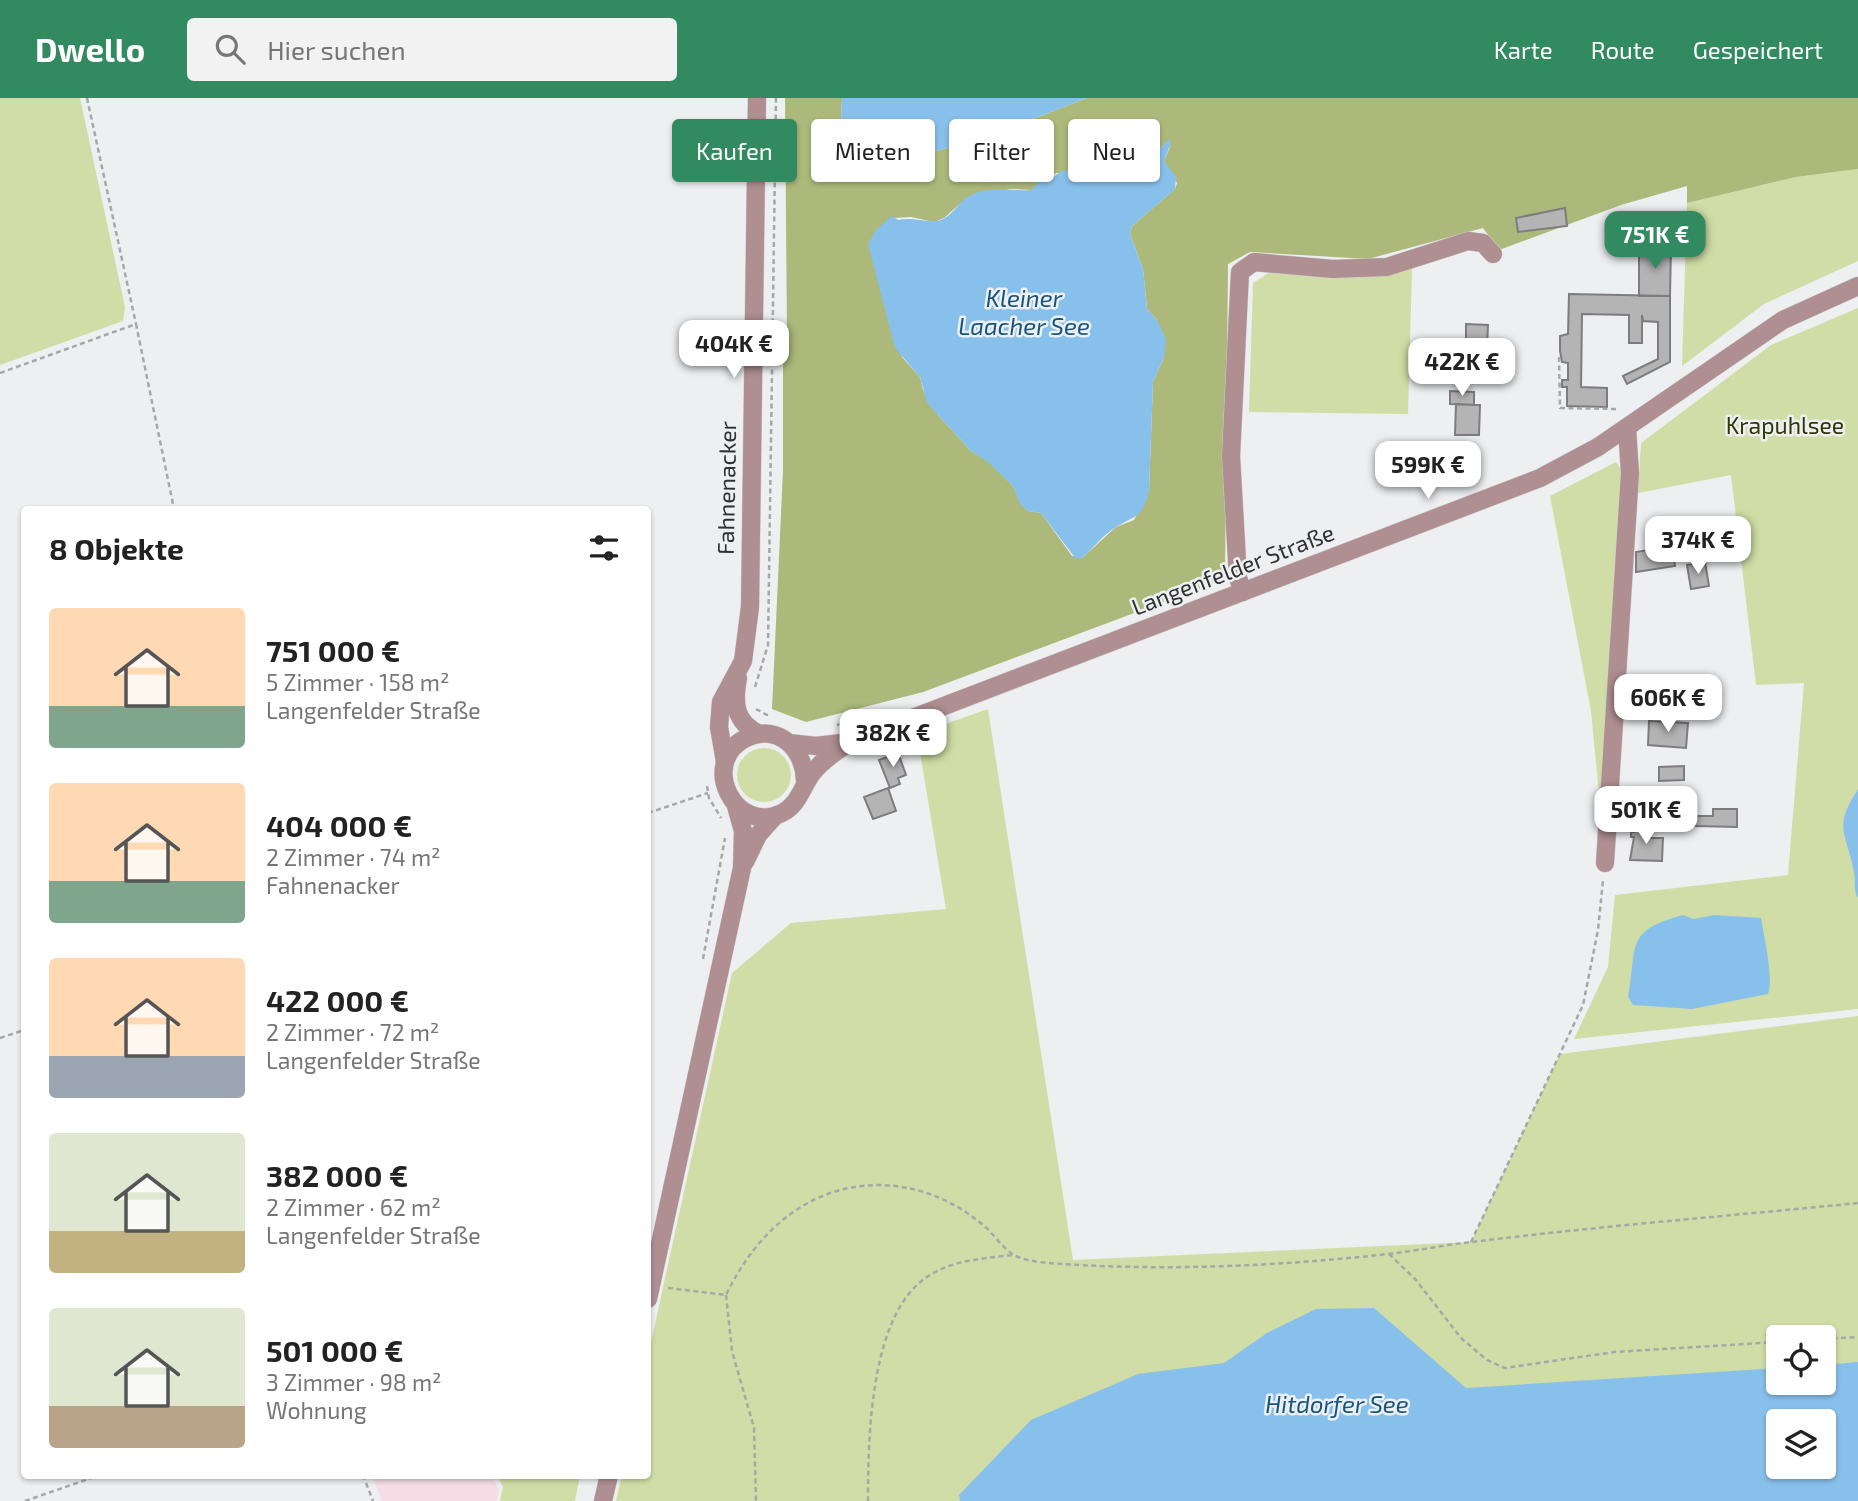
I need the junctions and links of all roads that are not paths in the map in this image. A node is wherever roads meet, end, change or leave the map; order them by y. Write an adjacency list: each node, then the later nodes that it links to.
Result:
1 (757, 98): 6 (street, Fahnenacker)
2 (1493, 254): 5 (street, Langenfelder Straße)
3 (1858, 286): 4 (street, Langenfelder Straße)
4 (1627, 428): 5 (street, Langenfelder Straße); 14 (street)
5 (1240, 585): 8 (street, Langenfelder Straße)
6 (740, 668): 7 (street, Fahnenacker); 10 (street, Fahnenacker)
7 (759, 734): 9 (street, Langenfelder Straße); 10 (street)
8 (850, 742): 9 (street, Langenfelder Straße); 11 (street, Langenfelder Straße)
9 (789, 743): 11 (street)
10 (725, 762): 12 (street, Langenfelder Straße)
11 (805, 783): 13 (street, Langenfelder Straße)
12 (736, 806): 13 (street); 15 (street, Langenfelder Straße)
13 (775, 816): 15 (street, Langenfelder Straße)
14 (1605, 863)
15 (742, 868): 16 (street, Langenfelder Straße)
16 (651, 1283)
17 (608, 1479): 18 (street)
18 (603, 1501)

